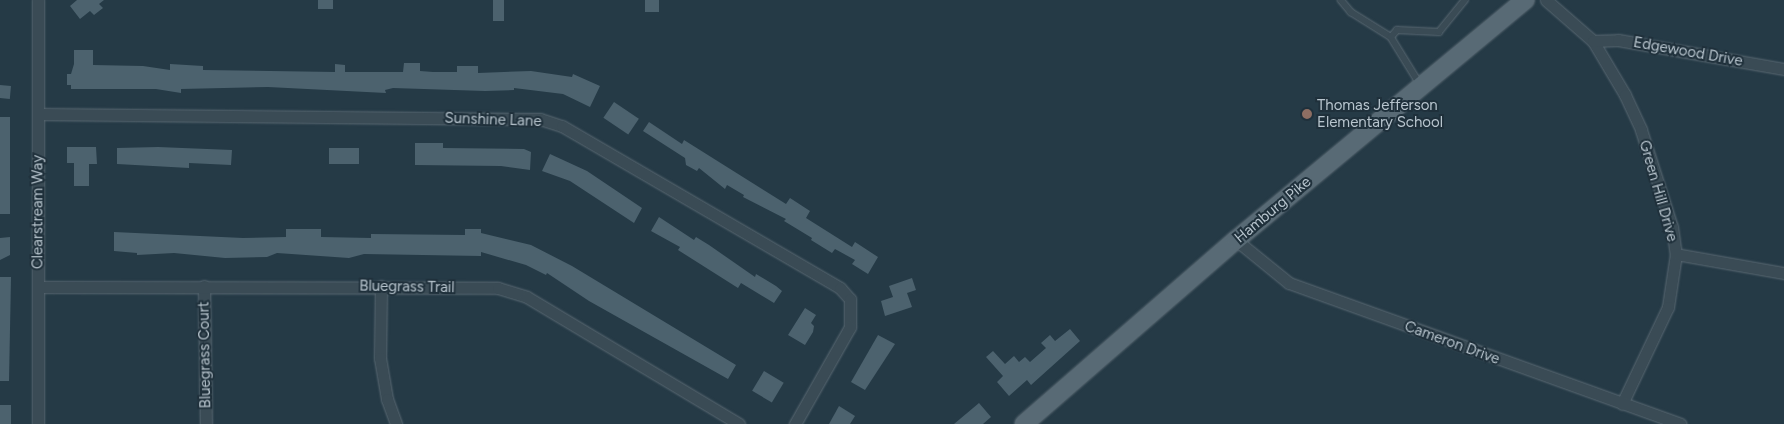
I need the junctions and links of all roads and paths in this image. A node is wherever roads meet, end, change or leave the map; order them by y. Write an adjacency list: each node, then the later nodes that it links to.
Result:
1 (38, 0): 10 (street, Clearstream Way)
2 (1341, 0): 6 (lane)
3 (1465, 0): 6 (lane)
4 (1525, 0): 9 (main road, Hamburg Pike)
5 (1546, 0): 7 (street, Green Hill Drive)
6 (1391, 36): 9 (lane)
7 (1593, 41): 8 (street, Edgewood Drive); 12 (street, Green Hill Drive)
8 (1784, 69)
9 (1422, 85): 11 (main road, Hamburg Pike)
10 (38, 114): 16 (street, Clearstream Way); 22 (street, Sunshine Lane)
11 (1236, 240): 17 (street, Cameron Drive); 23 (main road, Hamburg Pike)
12 (1676, 254): 13 (street); 17 (street, Green Hill Drive)
13 (1784, 273)
14 (204, 286): 15 (street, Bluegrass Trail); 16 (street, Bluegrass Trail); 19 (street, Bluegrass Court)
15 (381, 286): 20 (street); 21 (street, Bluegrass Trail)
16 (38, 287): 18 (street, Clearstream Way)
17 (1622, 404): 24 (street, Cameron Drive)
18 (38, 424)
19 (206, 424)
20 (396, 424)
21 (739, 424)
22 (795, 424)
23 (1024, 424)
24 (1680, 424)

